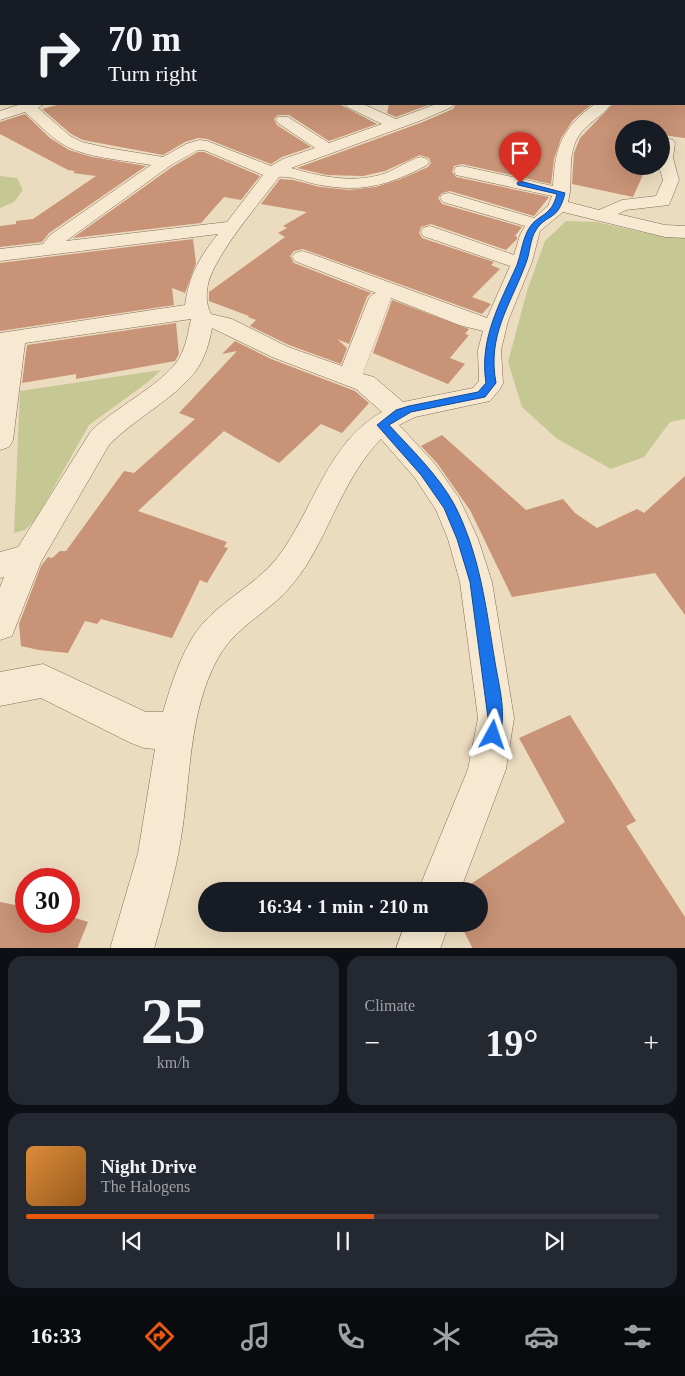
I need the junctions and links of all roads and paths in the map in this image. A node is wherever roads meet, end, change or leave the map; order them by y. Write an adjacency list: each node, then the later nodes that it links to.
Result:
1 (30, 105): 5 (street); 9 (street)
2 (354, 105): 7 (street)
3 (437, 105): 7 (street)
4 (603, 105): 17 (street)
5 (0, 116)
6 (283, 120): 8 (street)
7 (394, 124): 8 (street)
8 (326, 148): 11 (street)
9 (165, 162): 11 (street); 23 (street)
10 (421, 162): 14 (street)
11 (275, 171): 14 (street); 20 (street)
12 (462, 171): 17 (street)
13 (669, 175): 18 (street)
14 (346, 184): 15 (street)
15 (375, 197)
16 (449, 198): 19 (street)
17 (560, 199): 18 (street); 19 (street)
18 (601, 216): 22 (street)
19 (536, 224): 26 (street)
20 (232, 227): 23 (street); 28 (street)
21 (430, 232): 26 (street)
22 (685, 232)
23 (49, 249): 24 (street)
24 (0, 255)
25 (302, 256): 29 (street)
26 (522, 262): 29 (street)
27 (380, 298): 31 (street)
28 (200, 315): 30 (street); 31 (street); 34 (street)
29 (494, 327): 32 (street)
30 (7, 339): 33 (street)
31 (350, 376): 32 (street)
32 (391, 419): 37 (street); 38 (street)
33 (0, 440)
34 (14, 561): 35 (street)
35 (0, 625)
36 (0, 689): 37 (street)
37 (178, 731): 40 (street)
38 (442, 882)
39 (424, 932): 41 (street)
40 (132, 948)
41 (418, 948)

